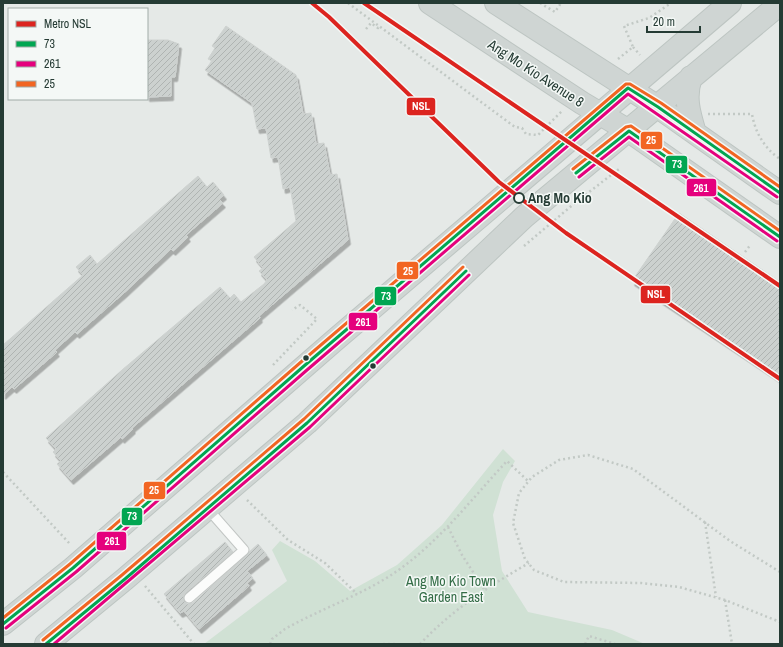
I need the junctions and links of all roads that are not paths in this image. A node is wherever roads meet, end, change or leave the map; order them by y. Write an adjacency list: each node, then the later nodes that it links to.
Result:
1 (430, 3): 8 (main road, Ang Mo Kio Avenue 8)
2 (496, 3): 6 (main road)
3 (730, 3): 6 (main road)
4 (780, 4): 5 (main road)
5 (691, 77): 7 (main road); 9 (main road)
6 (628, 88): 7 (main road); 8 (main road)
7 (658, 107): 9 (main road); 10 (main road)
8 (600, 113): 10 (main road, Ang Mo Kio Avenue 8); 15 (main road)
9 (698, 124): 11 (main road)
10 (629, 131): 12 (main road, Ang Mo Kio Avenue 8); 13 (main road)
11 (780, 193)
12 (780, 237)
13 (208, 508): 14 (lane); 16 (main road)
14 (189, 598)
15 (3, 624)
16 (46, 644)

